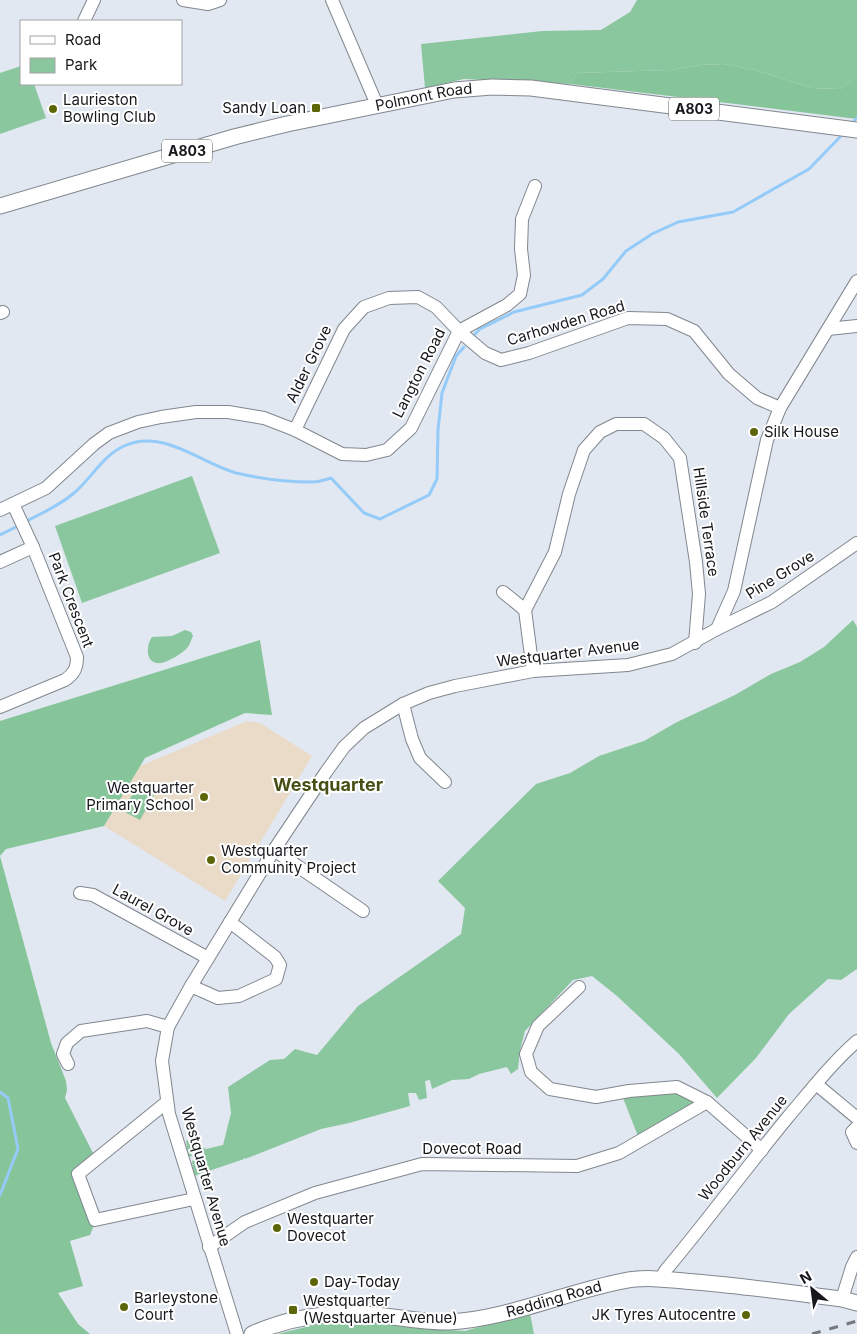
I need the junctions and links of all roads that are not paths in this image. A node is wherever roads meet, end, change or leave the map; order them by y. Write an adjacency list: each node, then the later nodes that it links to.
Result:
1 (94, 0): 5 (street)
2 (183, 0): 3 (street)
3 (220, 0)
4 (332, 0): 6 (street)
5 (84, 20)
6 (377, 105): 7 (main road, Polmont Road / A803); 9 (main road, Polmont Road / A803)
7 (857, 130)
8 (535, 186): 13 (street, Langton Road)
9 (0, 206)
10 (857, 281): 12 (street)
11 (857, 326): 12 (street)
12 (828, 329): 14 (street)
13 (459, 331): 14 (street, Carhowden Road); 15 (street, Langton Road); 15 (street, Alder Grove)
14 (780, 408): 23 (street)
15 (295, 430): 16 (street, Langton Road)
16 (13, 504): 17 (street, Langton Road); 19 (street, Park Crescent)
17 (0, 510)
18 (857, 543): 23 (street, Pine Grove)
19 (33, 547): 20 (street, Park Crescent); 27 (street, Park Crescent)
20 (0, 562)
21 (503, 592): 22 (street)
22 (525, 610): 24 (street, Hillside Terrace); 25 (street)
23 (717, 629): 24 (street, Westquarter Avenue)
24 (695, 643): 25 (street, Westquarter Avenue)
25 (533, 671): 26 (street, Westquarter Avenue)
26 (403, 704): 28 (street); 29 (street, Westquarter Avenue)
27 (0, 707)
28 (445, 782)
29 (274, 850): 31 (street); 32 (street, Westquarter Avenue)
30 (80, 894): 33 (street, Laurel Grove)
31 (364, 910)
32 (230, 922): 33 (street, Westquarter Avenue); 34 (street)
33 (208, 958): 34 (street, Westquarter Avenue)
34 (191, 986): 36 (street, Westquarter Avenue)
35 (579, 987): 41 (street)
36 (168, 1027): 38 (street); 40 (street, Westquarter Avenue)
37 (857, 1041): 39 (street, Woodburn Avenue)
38 (68, 1064)
39 (816, 1084): 42 (street); 45 (street, Woodburn Avenue)
40 (167, 1102): 46 (street, Westquarter Avenue); 46 (street)
41 (707, 1102): 45 (street); 47 (street, Dovecot Road)
42 (857, 1118)
43 (857, 1127): 44 (street)
44 (857, 1143)
45 (762, 1150): 49 (street, Woodburn Avenue)
46 (194, 1199): 47 (street, Westquarter Avenue)
47 (209, 1247): 52 (street, Westquarter Avenue)
48 (857, 1257): 50 (street)
49 (661, 1279): 50 (main road, Redding Road); 53 (main road, Redding Road)
50 (842, 1299): 51 (main road, Redding Road)
51 (857, 1303)
52 (237, 1334)
53 (252, 1334)

